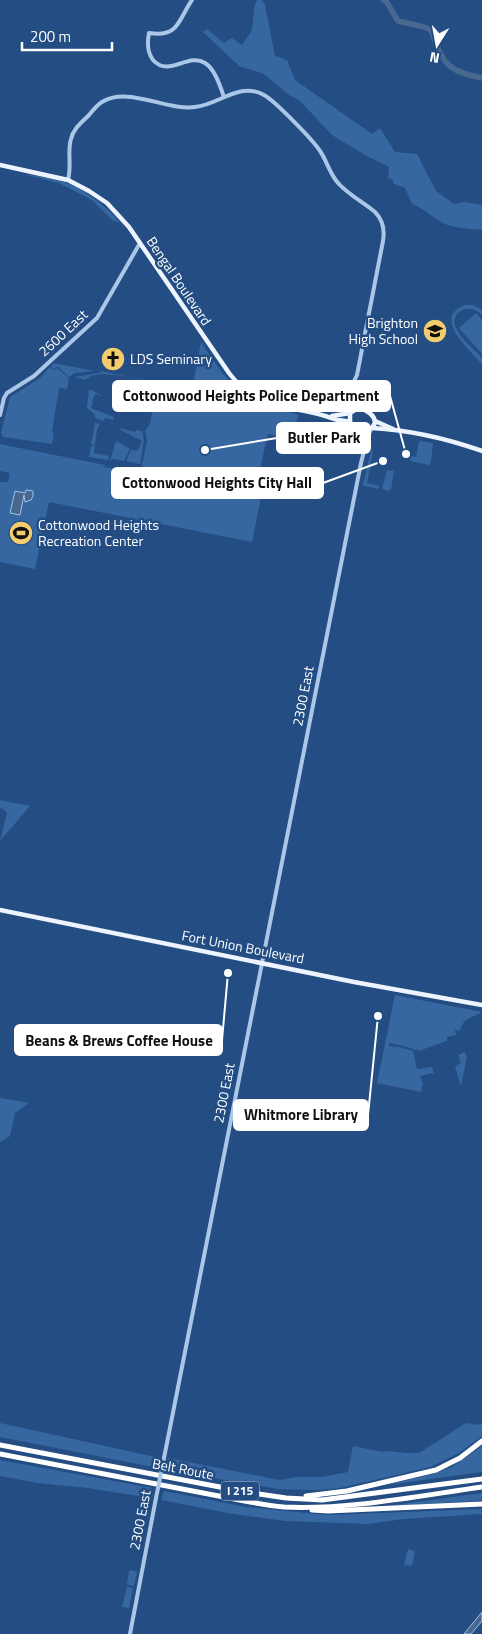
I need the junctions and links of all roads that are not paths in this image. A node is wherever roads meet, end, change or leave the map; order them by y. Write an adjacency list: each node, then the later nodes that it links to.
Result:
1 (192, 0): 2 (street)
2 (224, 97): 4 (street); 6 (street)
3 (0, 166): 4 (main road, Bengal Boulevard)
4 (68, 180): 5 (main road, Bengal Boulevard)
5 (140, 243): 9 (street, 2600 East); 10 (main road, Bengal Boulevard)
6 (347, 402): 7 (street); 8 (street)
7 (356, 408): 8 (main road); 11 (main road)
8 (350, 413): 10 (main road, Bengal Boulevard); 12 (main road)
9 (0, 415)
10 (331, 416): 12 (main road, Bengal Boulevard)
11 (376, 421): 14 (main road); 15 (main road)
12 (350, 422): 13 (main road)
13 (360, 429): 14 (main road); 16 (street)
14 (372, 429): 15 (main road); 16 (street, 2300 East)
15 (395, 430): 17 (main road)
16 (367, 439): 19 (street, 2300 East)
17 (482, 451)
18 (0, 910): 19 (main road, Fort Union Boulevard)
19 (261, 962): 20 (main road, Fort Union Boulevard); 29 (street, 2300 East, bridge)
20 (482, 1005)
21 (482, 1441): 26 (highway)
22 (0, 1445): 26 (highway, Belt Route / I 215)
23 (0, 1454): 28 (highway, Belt Route / I 215)
24 (482, 1479): 26 (highway, Belt Route / I 215)
25 (482, 1487): 28 (highway, Belt Route / I 215)
26 (286, 1498)
27 (482, 1504): 28 (highway)
28 (284, 1506)
29 (130, 1634)

